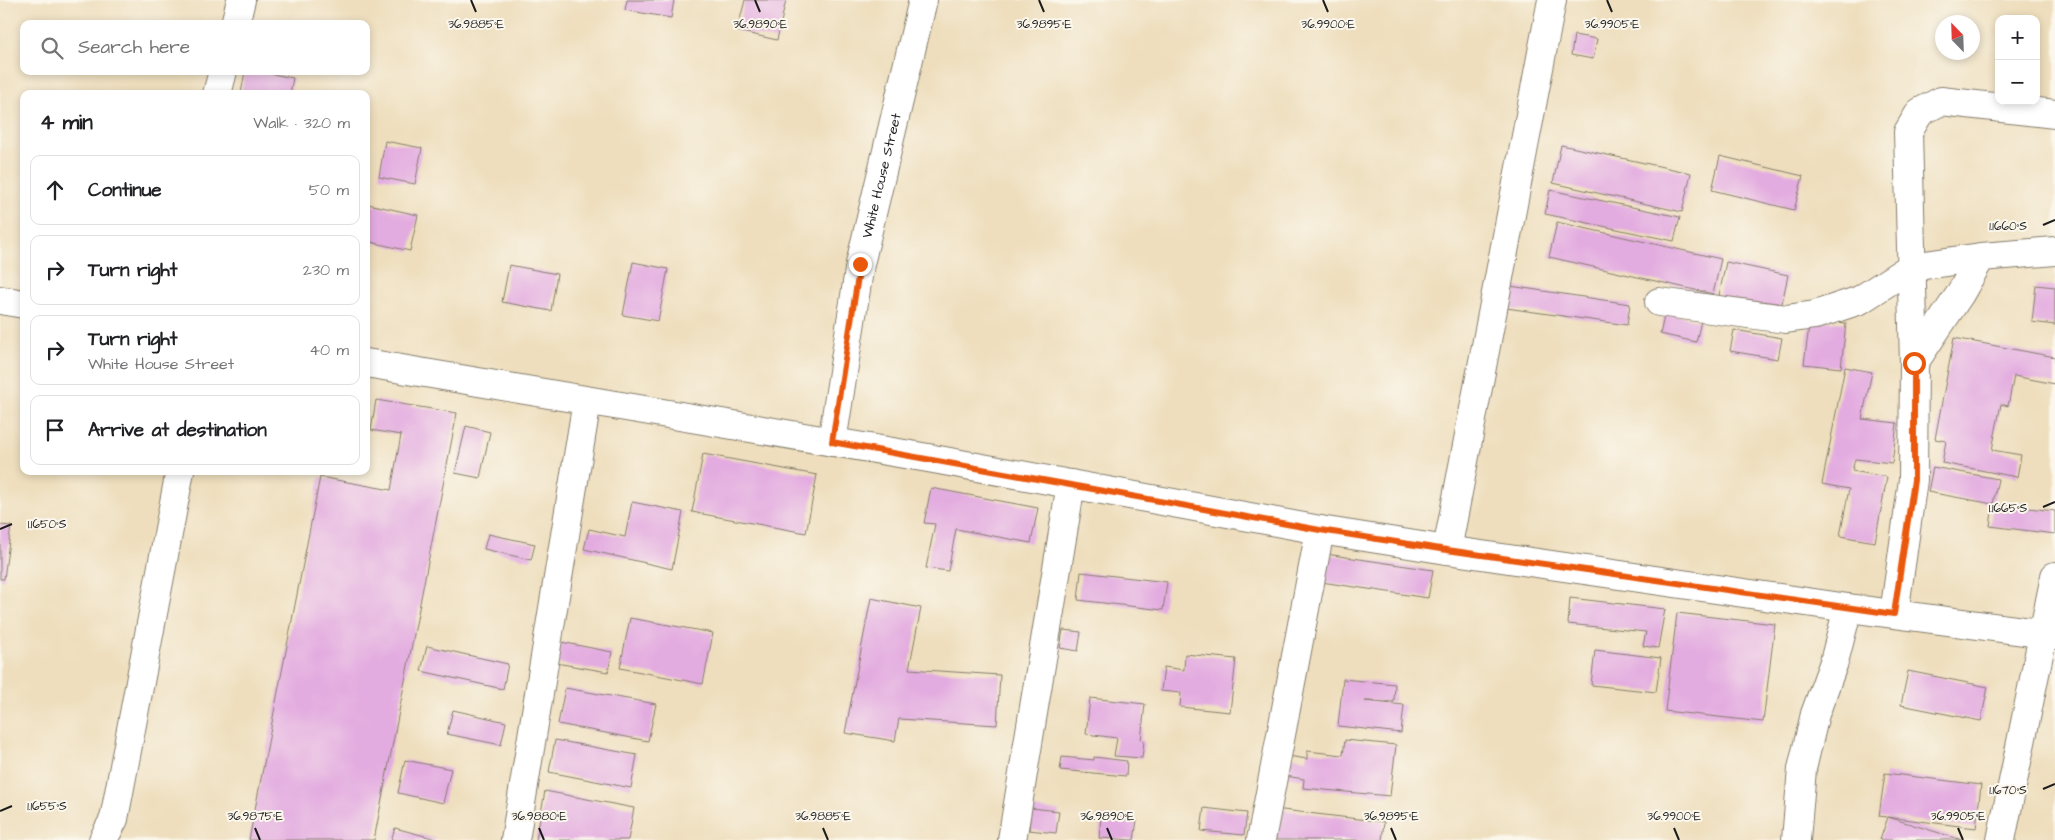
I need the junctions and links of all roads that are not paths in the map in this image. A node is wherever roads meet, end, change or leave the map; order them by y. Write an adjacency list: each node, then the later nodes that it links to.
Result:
1 (241, 0): 4 (street)
2 (923, 0): 17 (street, White House Street)
3 (1552, 0): 21 (street)
4 (236, 20)
5 (222, 75): 6 (street)
6 (218, 90)
7 (2055, 114): 10 (street)
8 (2055, 251): 9 (street)
9 (1982, 257): 10 (street); 14 (street)
10 (1911, 267): 12 (street); 14 (street)
11 (0, 300): 13 (street)
12 (1659, 302)
13 (20, 303)
14 (1914, 363): 24 (street)
15 (370, 364): 16 (street)
16 (587, 402): 17 (street); 27 (street)
17 (832, 442): 19 (street)
18 (179, 475): 26 (street)
19 (1071, 484): 20 (street); 28 (street)
20 (1320, 530): 21 (street); 29 (street)
21 (1447, 550): 23 (street)
22 (2055, 576): 25 (street)
23 (1848, 608): 24 (street); 30 (street)
24 (1894, 614): 25 (street)
25 (2049, 634): 31 (street)
26 (103, 840)
27 (515, 840)
28 (1012, 840)
29 (1261, 840)
30 (1796, 840)
31 (2001, 840)

